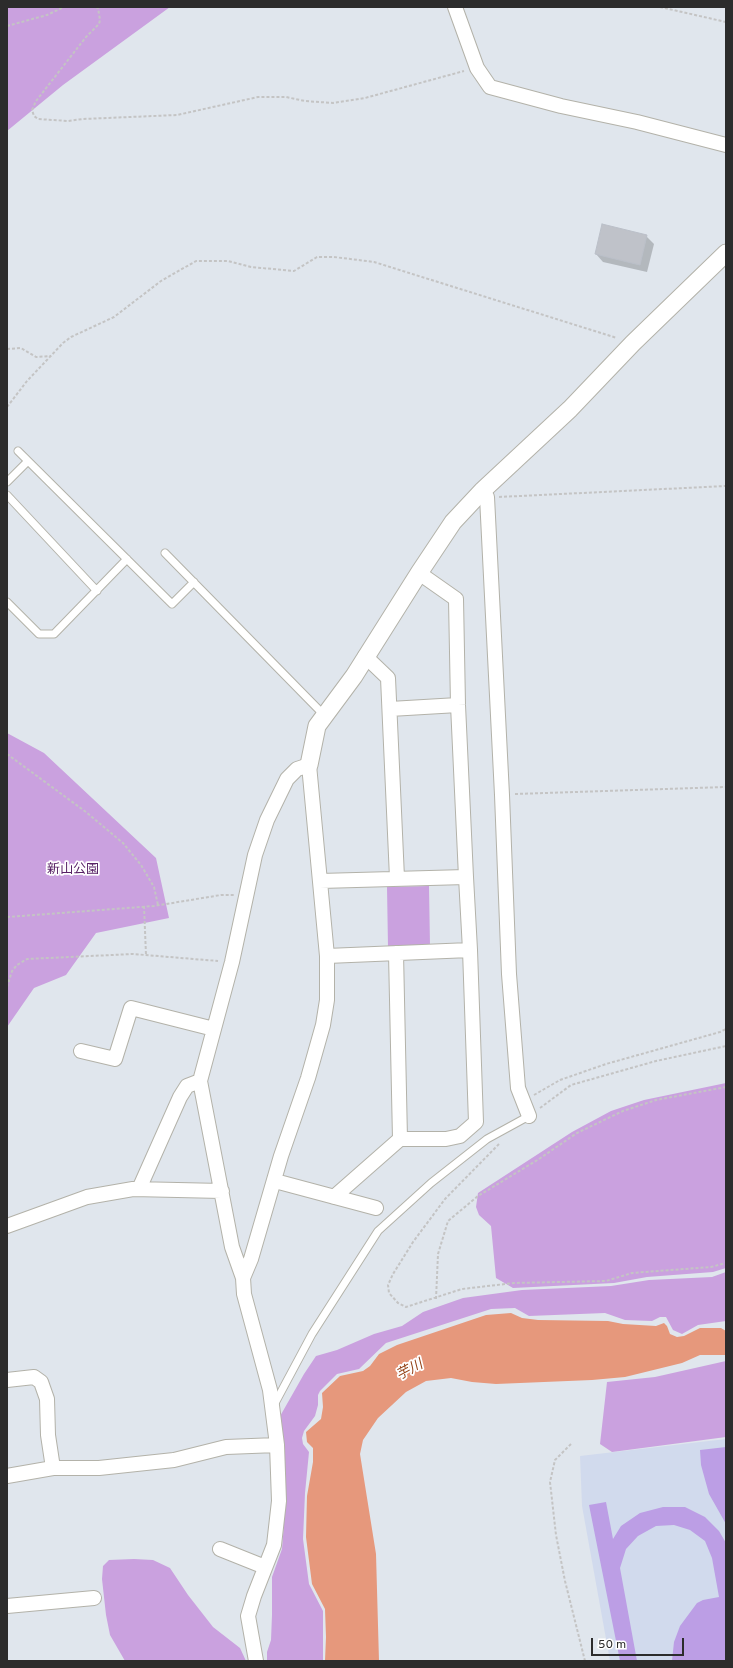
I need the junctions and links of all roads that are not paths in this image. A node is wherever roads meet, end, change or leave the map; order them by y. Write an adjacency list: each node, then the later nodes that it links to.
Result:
1 (455, 7): 2 (street)
2 (726, 145)
3 (726, 253): 7 (street)
4 (18, 451): 5 (lane)
5 (28, 461): 6 (lane); 10 (lane)
6 (7, 482)
7 (484, 494): 11 (street); 29 (street)
8 (7, 495): 13 (lane)
9 (166, 553): 12 (lane)
10 (127, 559): 12 (lane); 13 (lane)
11 (419, 573): 15 (street); 16 (street)
12 (194, 582): 18 (lane)
13 (97, 591): 14 (lane)
14 (7, 602)
15 (365, 656): 17 (street); 18 (street)
16 (458, 705): 17 (street); 20 (street)
17 (390, 709): 21 (street)
18 (324, 715): 19 (street)
19 (309, 765): 22 (street); 26 (street)
20 (466, 877): 21 (street); 23 (street)
21 (397, 878): 22 (street)
22 (320, 881): 25 (street)
23 (470, 950): 24 (street); 30 (street)
24 (396, 953): 25 (street); 30 (street)
25 (327, 956): 31 (street)
26 (214, 1029): 27 (street); 28 (street)
27 (82, 1051)
28 (200, 1081): 32 (street); 33 (street)
29 (529, 1116): 39 (lane)
30 (400, 1139): 34 (street)
31 (275, 1181): 34 (street); 37 (street)
32 (139, 1189): 33 (street); 36 (street)
33 (222, 1191): 37 (street)
34 (334, 1197): 35 (street)
35 (376, 1208)
36 (7, 1226)
37 (243, 1278): 39 (street)
38 (7, 1380): 41 (street)
39 (272, 1408): 40 (street)
40 (277, 1445): 41 (street); 44 (street)
41 (53, 1468): 42 (street)
42 (7, 1476)
43 (220, 1549): 44 (street)
44 (265, 1567): 47 (street)
45 (94, 1598): 46 (street)
46 (7, 1606)
47 (256, 1661)

